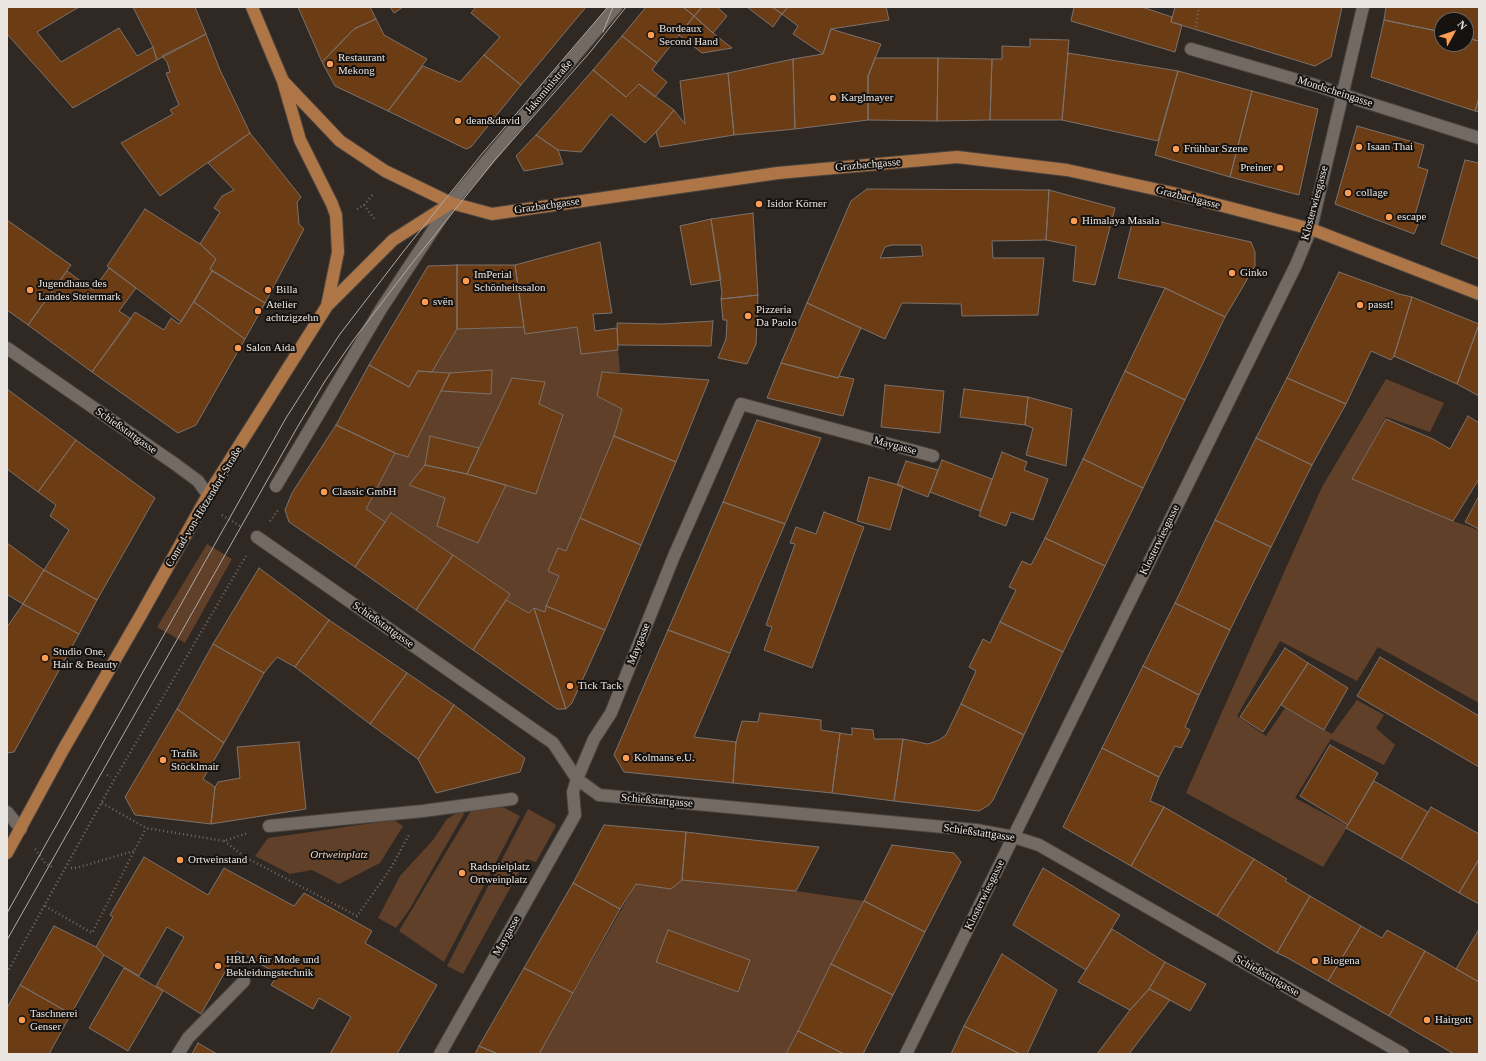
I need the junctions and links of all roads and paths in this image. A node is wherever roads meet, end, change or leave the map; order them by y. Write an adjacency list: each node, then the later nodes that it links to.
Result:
1 (252, 7): 7 (main road, Grazbachgasse)
2 (616, 7): 11 (street, Jakoministraße)
3 (1198, 7): 5 (path)
4 (1363, 7): 8 (street, Klosterwiesgasse)
5 (1195, 30)
6 (1191, 49): 8 (street, Mondscheingasse)
7 (283, 81): 11 (main road, Grazbachgasse); 15 (main road, Grazbachgasse)
8 (1342, 94): 9 (street, Mondscheingasse); 13 (street, Klosterwiesgasse)
9 (1479, 138)
10 (374, 193): 12 (path)
11 (452, 203): 13 (main road, Grazbachgasse); 15 (main road, Conrad-von-Hötzendorf-Straße); 18 (street, Jakoministraße)
12 (376, 221)
13 (1311, 229): 14 (main road, Grazbachgasse); 31 (street, Klosterwiesgasse)
14 (1479, 294)
15 (327, 306): 19 (main road, Conrad-von-Hötzendorf-Straße)
16 (7, 348): 19 (street, Schießstattgasse)
17 (933, 456): 23 (street, Maygasse)
18 (276, 486)
19 (208, 495): 20 (path); 30 (main road, Conrad-von-Hötzendorf-Straße)
20 (257, 537): 23 (street, Schießstattgasse); 25 (path)
21 (107, 775): 22 (path)
22 (110, 777)
23 (576, 779): 31 (street, Schießstattgasse); 44 (street, Maygasse)
24 (512, 799): 26 (street)
25 (102, 803): 29 (path); 39 (path)
26 (423, 810): 28 (street); 32 (path)
27 (7, 812): 30 (street)
28 (269, 826): 32 (path)
29 (146, 828): 32 (path); 33 (path)
30 (21, 829): 35 (main road, Conrad-von-Hötzendorf-Straße)
31 (1014, 837): 45 (street, Klosterwiesgasse); 46 (street, Schießstattgasse)
32 (224, 841)
33 (135, 851): 37 (path); 40 (path)
34 (37, 852): 36 (path)
35 (7, 853)
36 (52, 867)
37 (71, 868)
38 (60, 869): 39 (path)
39 (65, 869): 40 (path)
40 (44, 906): 41 (path)
41 (7, 973)
42 (244, 981): 43 (street)
43 (178, 1054)
44 (440, 1054)
45 (906, 1054)
46 (1403, 1054)

